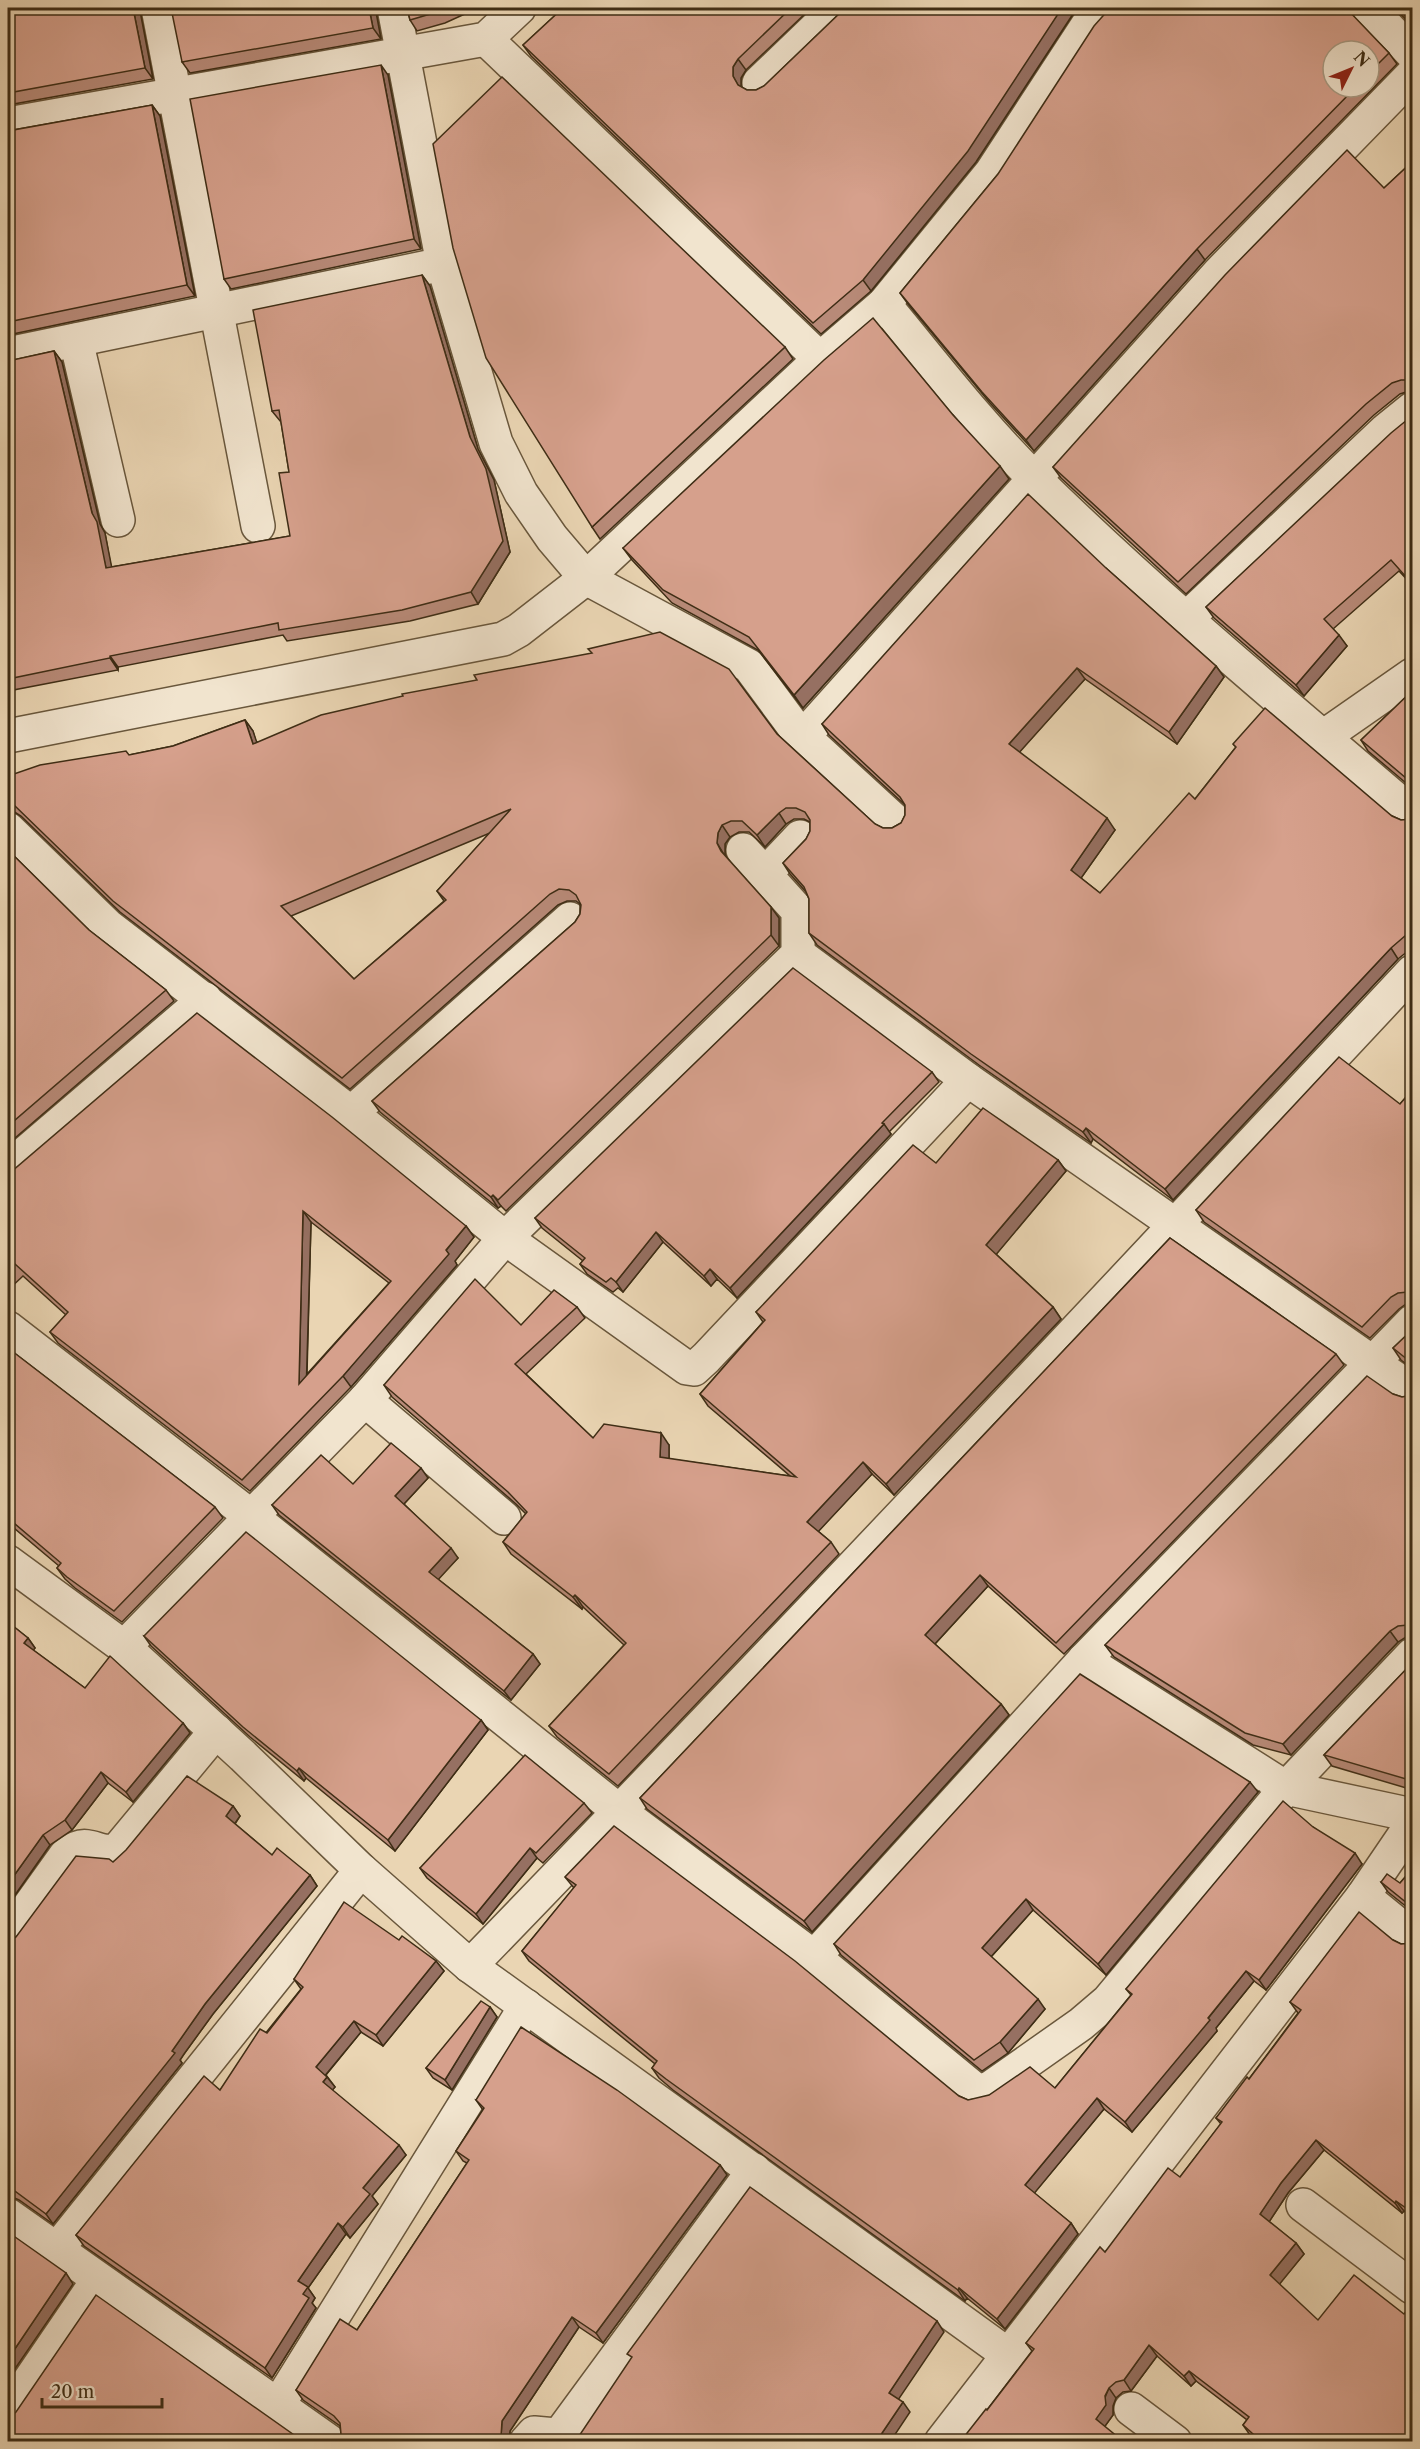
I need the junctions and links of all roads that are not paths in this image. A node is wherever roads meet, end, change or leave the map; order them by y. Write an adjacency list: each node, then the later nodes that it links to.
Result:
1 (158, 8): 12 (street)
2 (394, 8): 9 (street)
3 (519, 8): 7 (street)
4 (837, 8): 11 (street)
5 (1103, 8): 15 (street)
6 (1369, 8): 8 (street)
7 (486, 39): 9 (street); 19 (street)
8 (1413, 53)
9 (403, 54): 12 (street); 14 (street)
10 (1413, 75): 21 (street)
11 (759, 83)
12 (175, 94): 13 (street); 16 (street)
13 (8, 124)
14 (443, 264): 16 (street); 24 (street)
15 (884, 304): 19 (street); 21 (street)
16 (217, 310): 17 (street); 23 (street)
17 (76, 340): 18 (street); 22 (street)
18 (8, 354)
19 (820, 359): 24 (street)
20 (1413, 409): 25 (street)
21 (1035, 479): 25 (street); 27 (street)
22 (118, 520)
23 (258, 526)
24 (586, 578): 27 (street); 28 (street)
25 (1186, 619): 29 (street)
26 (1413, 675): 29 (street)
27 (802, 735): 31 (street)
28 (8, 736)
29 (1323, 737): 30 (street)
30 (1413, 813)
31 (895, 821)
32 (8, 829): 39 (street)
33 (800, 837): 35 (street)
34 (743, 850): 35 (street)
35 (765, 874): 37 (street)
36 (570, 919): 41 (street)
37 (798, 954): 40 (street); 44 (street)
38 (1413, 972): 43 (street)
39 (205, 999): 41 (street); 42 (street)
40 (968, 1080): 43 (street); 44 (street)
41 (351, 1113): 44 (street)
42 (8, 1168)
43 (1176, 1224): 47 (street); 58 (street)
44 (505, 1238): 49 (street)
45 (1413, 1322): 47 (street)
46 (8, 1328): 50 (street)
47 (1372, 1364): 48 (street); 55 (street)
48 (1413, 1390)
49 (365, 1400): 50 (street); 51 (street)
50 (252, 1516): 53 (street); 58 (street)
51 (504, 1518)
52 (8, 1562): 53 (street)
53 (124, 1647): 56 (street)
54 (1413, 1655): 57 (street)
55 (1084, 1660): 57 (street); 65 (street)
56 (216, 1731): 61 (street); 63 (street)
57 (1286, 1788): 59 (street); 65 (street)
58 (619, 1811): 65 (street); 66 (street)
59 (1413, 1815)
60 (1413, 1824): 62 (street)
61 (361, 1870): 66 (street); 71 (street)
62 (1363, 1896): 64 (street); 74 (street)
63 (8, 1936)
64 (1413, 1936)
65 (814, 1957)
66 (470, 1966): 67 (street)
67 (526, 2006): 68 (street); 75 (street)
68 (754, 2170): 74 (street); 79 (street)
69 (1303, 2205): 73 (street)
70 (8, 2215): 71 (street)
71 (57, 2249): 72 (street)
72 (99, 2280): 75 (street); 77 (street)
73 (1413, 2287)
74 (1007, 2354): 80 (street)
75 (278, 2405): 78 (street)
76 (1131, 2409): 81 (street)
77 (8, 2412)
78 (330, 2442)
79 (526, 2442)
80 (941, 2442)
81 (1175, 2442)

